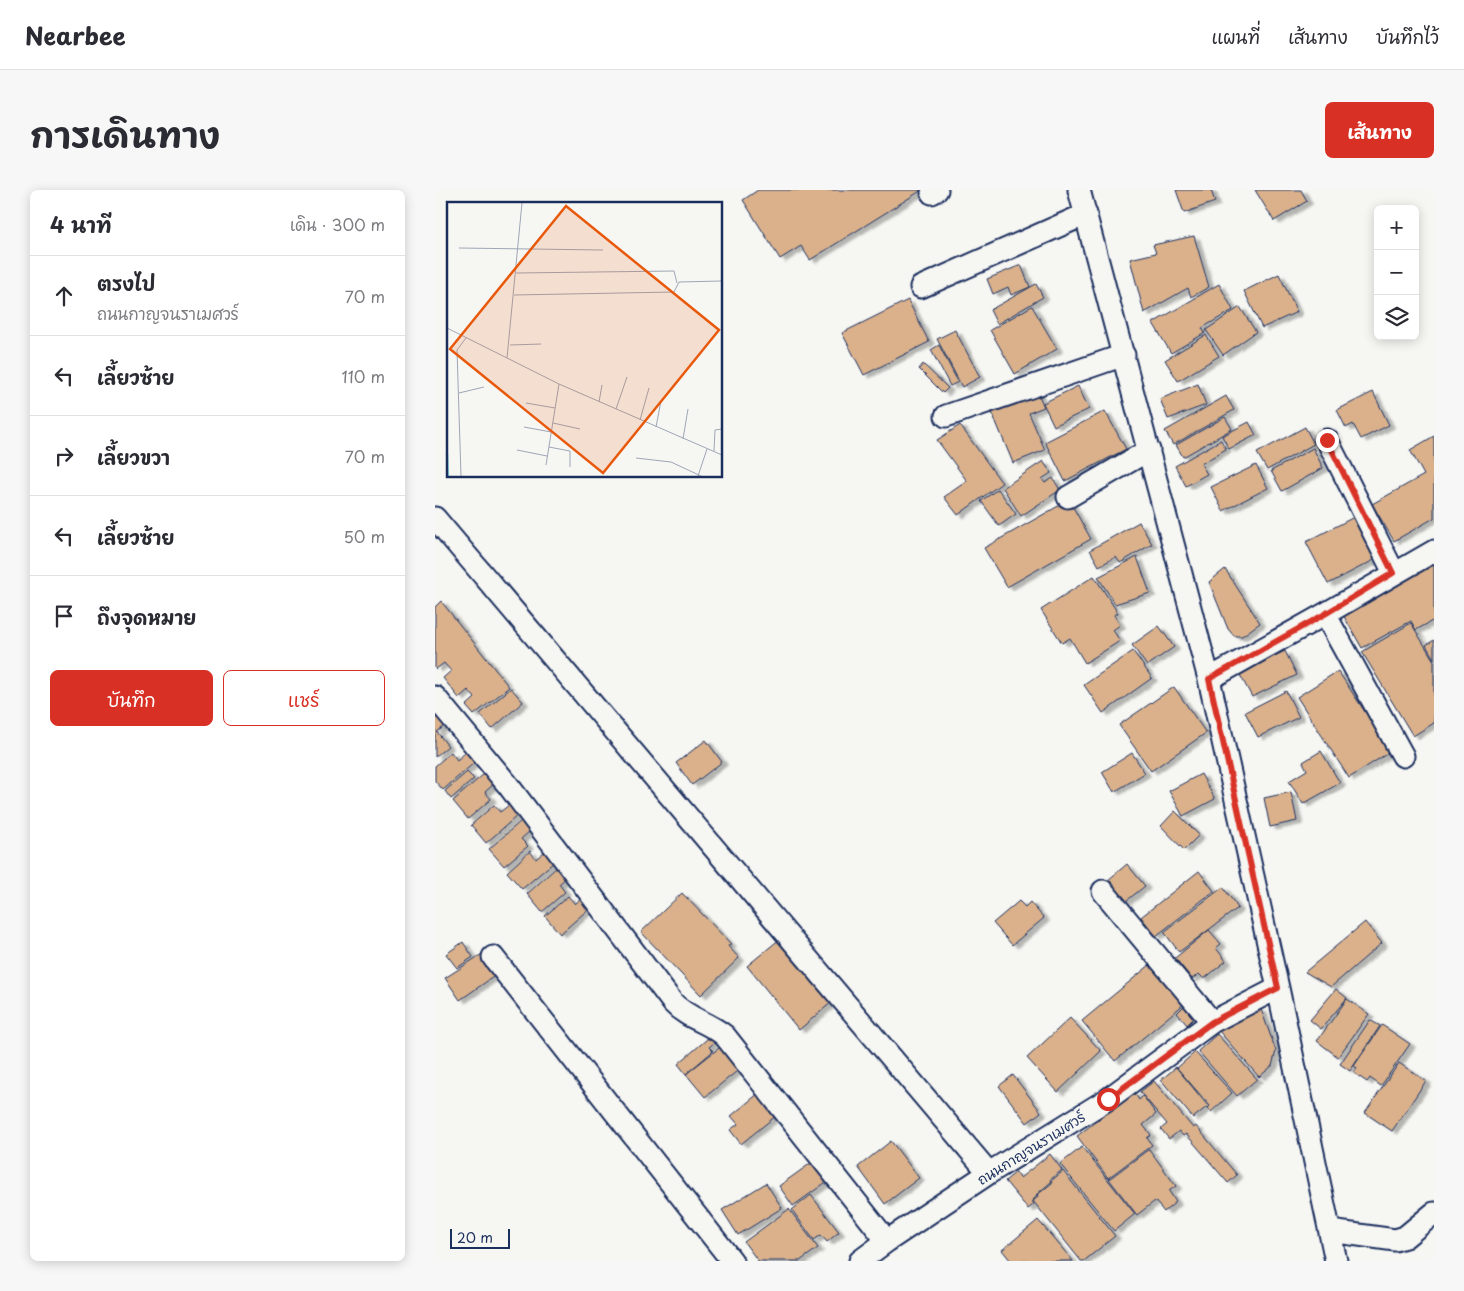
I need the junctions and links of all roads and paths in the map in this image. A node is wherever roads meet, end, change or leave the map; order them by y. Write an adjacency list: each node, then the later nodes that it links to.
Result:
1 (1079, 190): 2 (street)
2 (1086, 214): 3 (street); 4 (street)
3 (921, 287)
4 (1124, 355): 5 (street); 7 (street)
5 (946, 416)
6 (1327, 440): 11 (street)
7 (1149, 450): 8 (street); 13 (street)
8 (1068, 497)
9 (435, 518): 20 (street)
10 (1434, 551): 11 (street)
11 (1393, 573): 12 (street)
12 (1325, 614): 13 (street); 15 (street)
13 (1209, 679): 18 (street)
14 (435, 697): 23 (street)
15 (1403, 756)
16 (1103, 891): 19 (street)
17 (493, 957): 24 (street)
18 (1278, 988): 19 (street, ถนนกาญจนราเมศวร์); 22 (street)
19 (1212, 1022): 20 (street, ถนนกาญจนราเมศวร์)
20 (989, 1173): 23 (street, ถนนกาญจนราเมศวร์)
21 (1434, 1213): 22 (street)
22 (1330, 1231): 26 (street)
23 (887, 1241): 25 (street, ถนนกาญจนราเมศวร์)
24 (732, 1261)
25 (860, 1261)
26 (1337, 1261)

